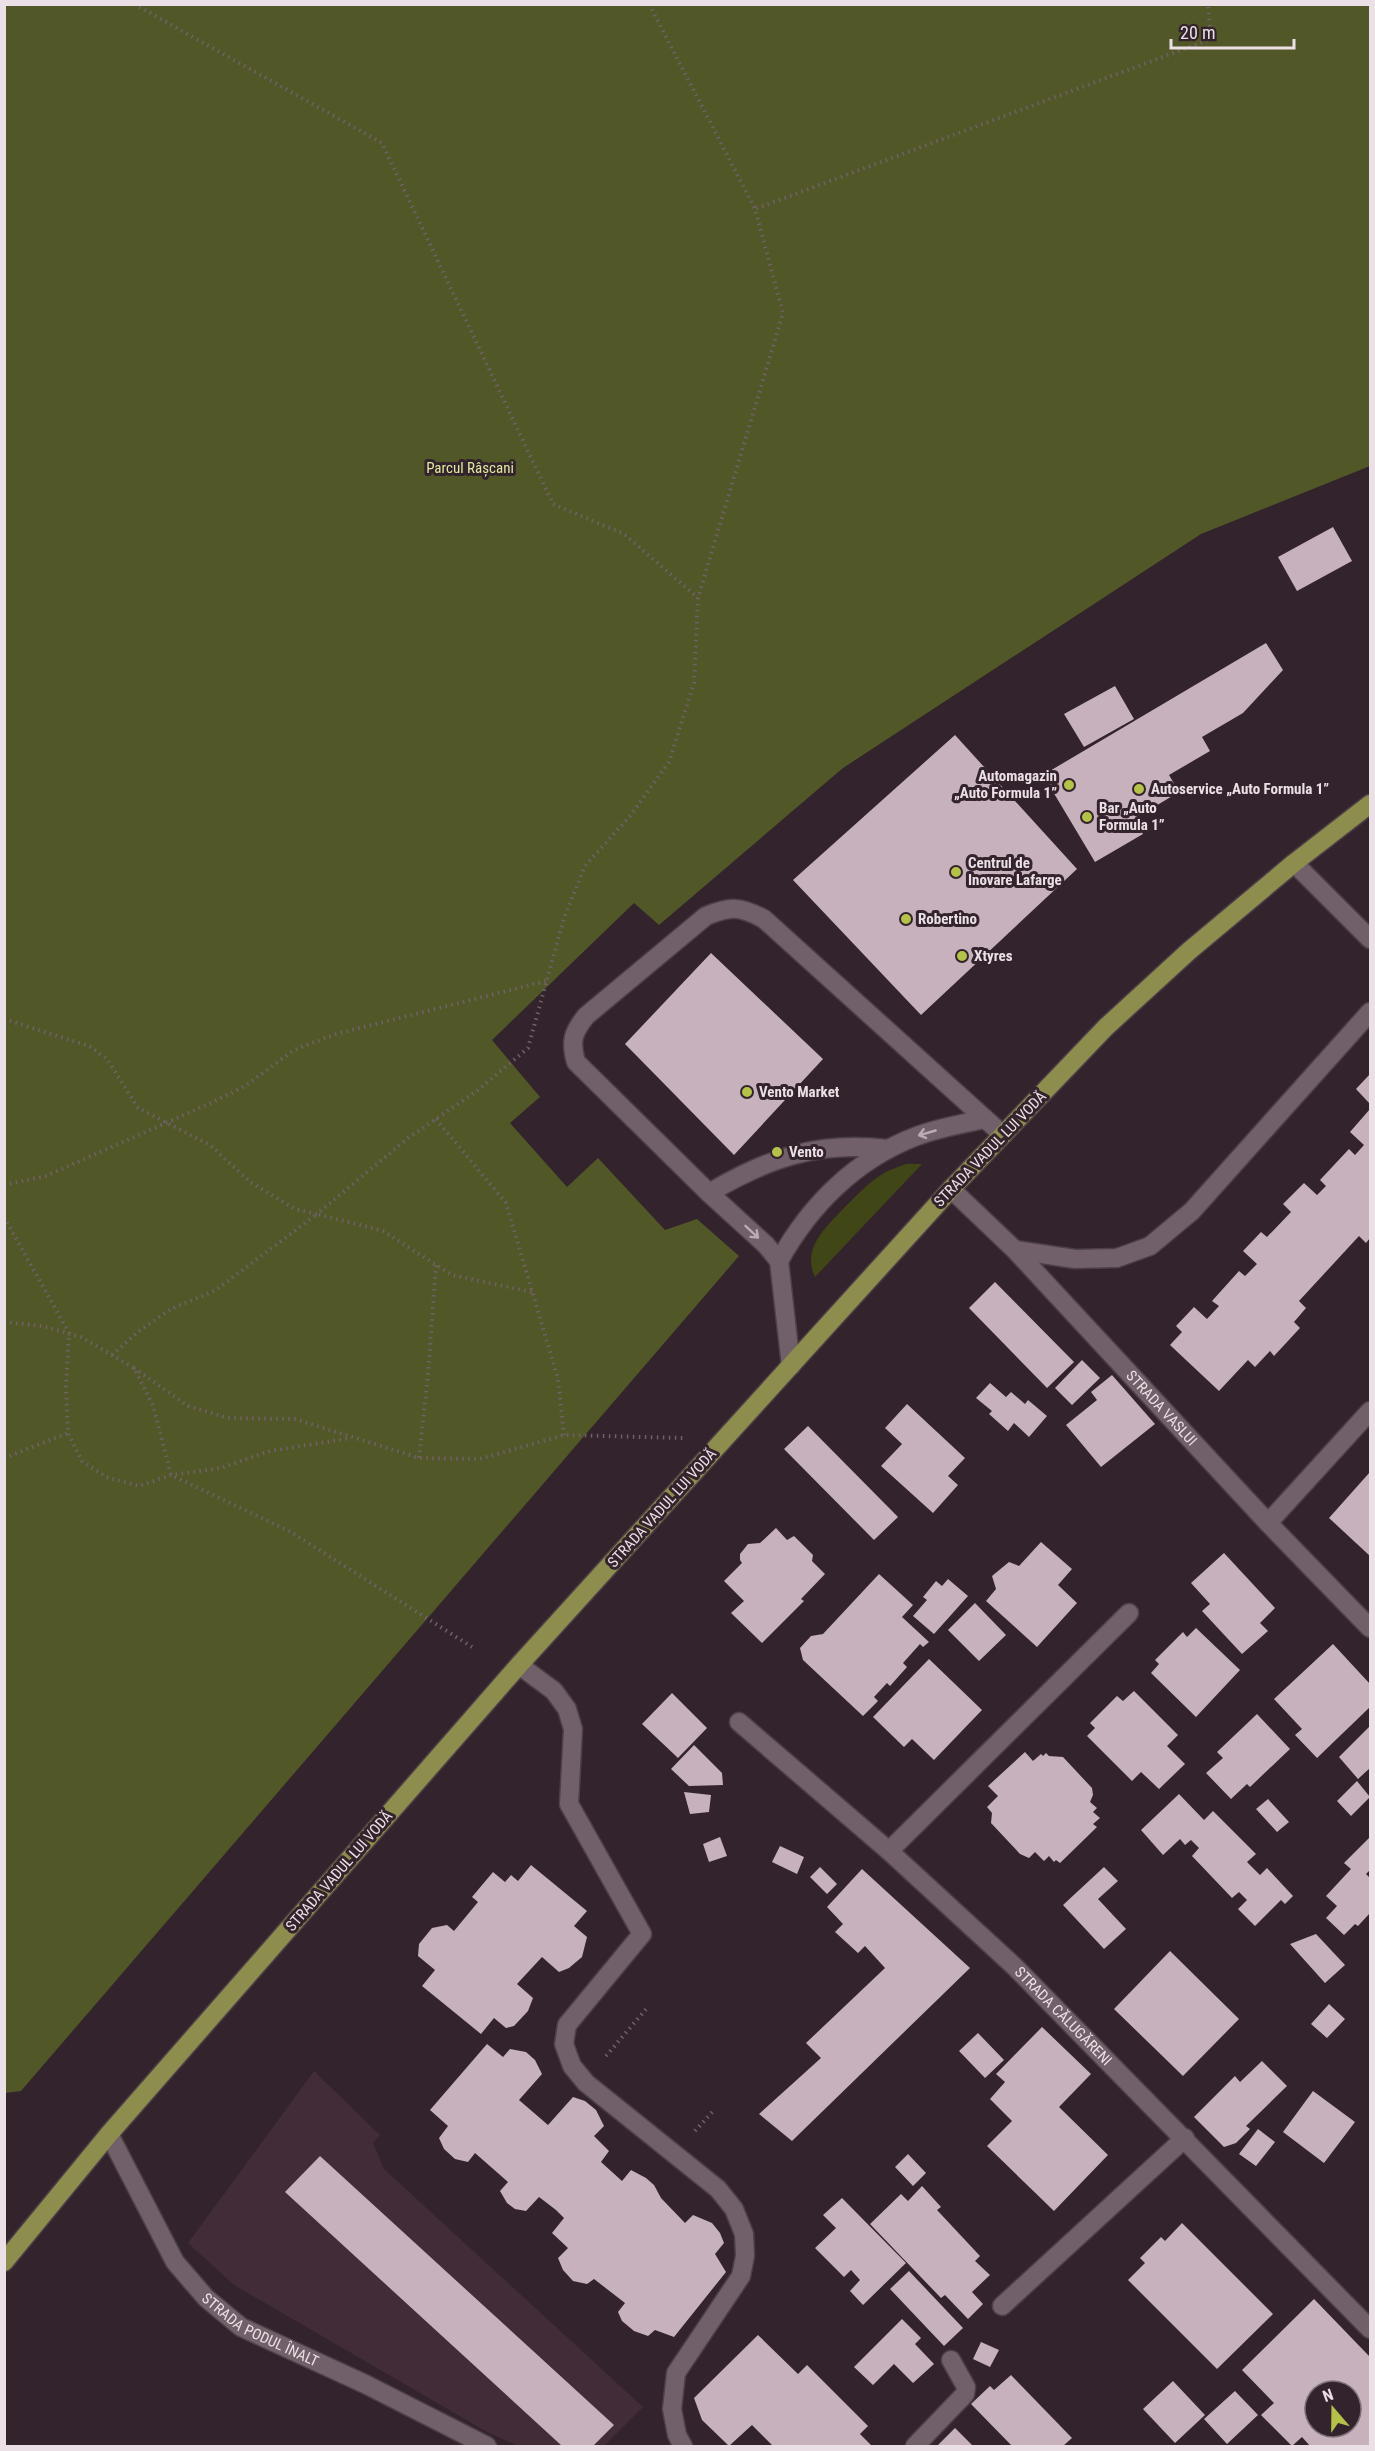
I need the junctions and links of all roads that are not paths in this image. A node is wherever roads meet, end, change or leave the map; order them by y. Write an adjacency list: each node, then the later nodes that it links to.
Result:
1 (1371, 804): 2 (main road, STRADA VADUL LUI VODĂ)
2 (1294, 863): 3 (street); 6 (main road, STRADA VADUL LUI VODĂ)
3 (1371, 939)
4 (1371, 1012): 10 (street)
5 (984, 1119): 6 (street); 7 (street, one-way to 7); 9 (street)
6 (1003, 1135): 8 (main road, STRADA VADUL LUI VODĂ)
7 (887, 1149): 9 (street); 11 (street)
8 (951, 1190): 10 (street, STRADA VASLUI); 12 (main road, STRADA VADUL LUI VODĂ)
9 (709, 1193): 11 (street, one-way to 11)
10 (1015, 1250): 14 (street, STRADA VASLUI)
11 (779, 1261): 12 (street)
12 (791, 1366): 17 (main road, STRADA VADUL LUI VODĂ)
13 (1371, 1411): 14 (street)
14 (1268, 1523): 16 (street, STRADA VASLUI)
15 (1129, 1613): 19 (street)
16 (1371, 1628)
17 (519, 1665): 20 (main road, STRADA VADUL LUI VODĂ); 27 (street)
18 (740, 1722): 19 (street, STRADA CĂLUGĂRENI)
19 (889, 1851): 21 (street, STRADA CĂLUGĂRENI)
20 (109, 2134): 22 (main road, STRADA VADUL LUI VODĂ); 26 (street, STRADA PODUL ÎNALT)
21 (1185, 2138): 23 (street); 24 (street, STRADA CĂLUGĂRENI)
22 (4, 2262)
23 (1002, 2306)
24 (1371, 2329)
25 (951, 2360): 28 (street)
26 (487, 2446)
27 (683, 2446)
28 (915, 2446)

